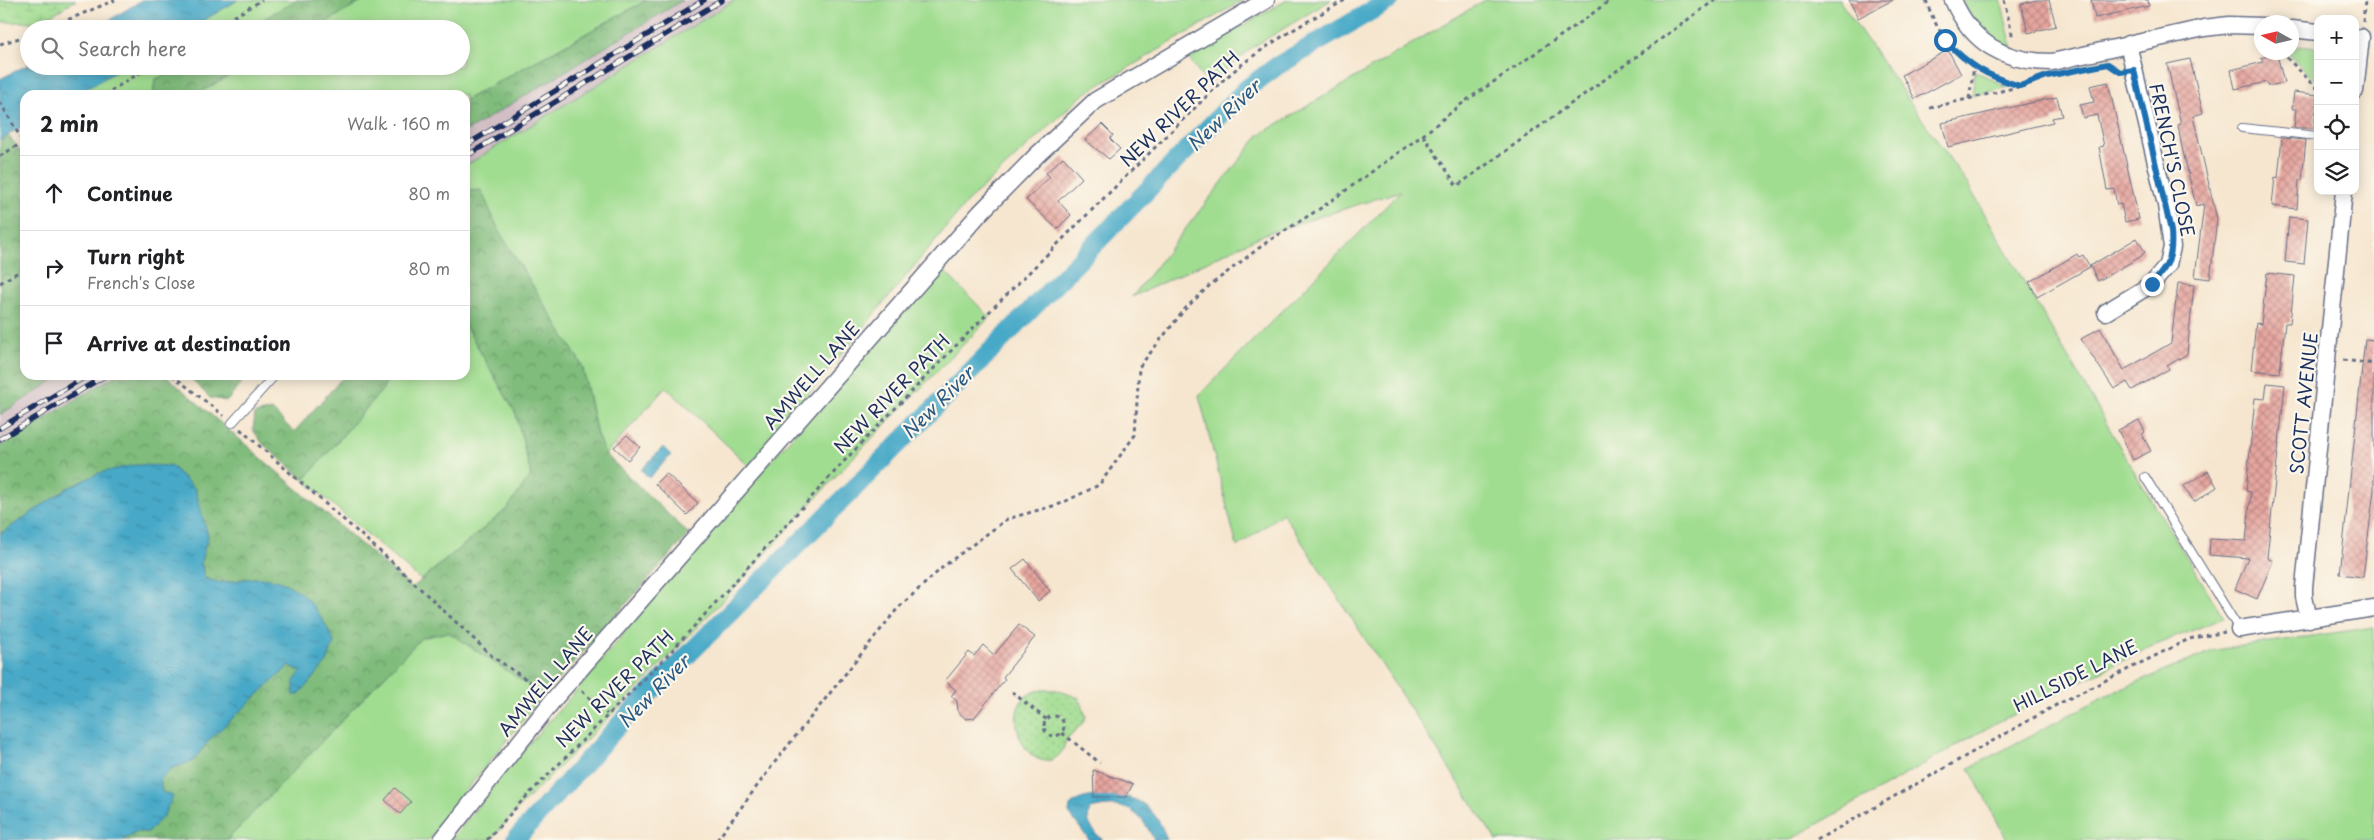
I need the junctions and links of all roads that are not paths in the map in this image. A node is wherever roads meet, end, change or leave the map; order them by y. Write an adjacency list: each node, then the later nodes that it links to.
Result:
1 (1266, 0): 19 (street, AMWELL LANE)
2 (1953, 0): 7 (street)
3 (2254, 26): 7 (street)
4 (2299, 30): 5 (street)
5 (2314, 32)
6 (2364, 37): 8 (street)
7 (2128, 44): 12 (street, FRENCH'S CLOSE)
8 (2359, 66)
9 (2242, 128): 10 (lane)
10 (2314, 136)
11 (2344, 195): 17 (street, SCOTT AVENUE)
12 (2106, 312)
13 (271, 380): 14 (lane)
14 (232, 423)
15 (2145, 477): 18 (lane)
16 (2374, 608): 17 (street)
17 (2310, 619): 18 (street)
18 (2239, 630)
19 (442, 840)

